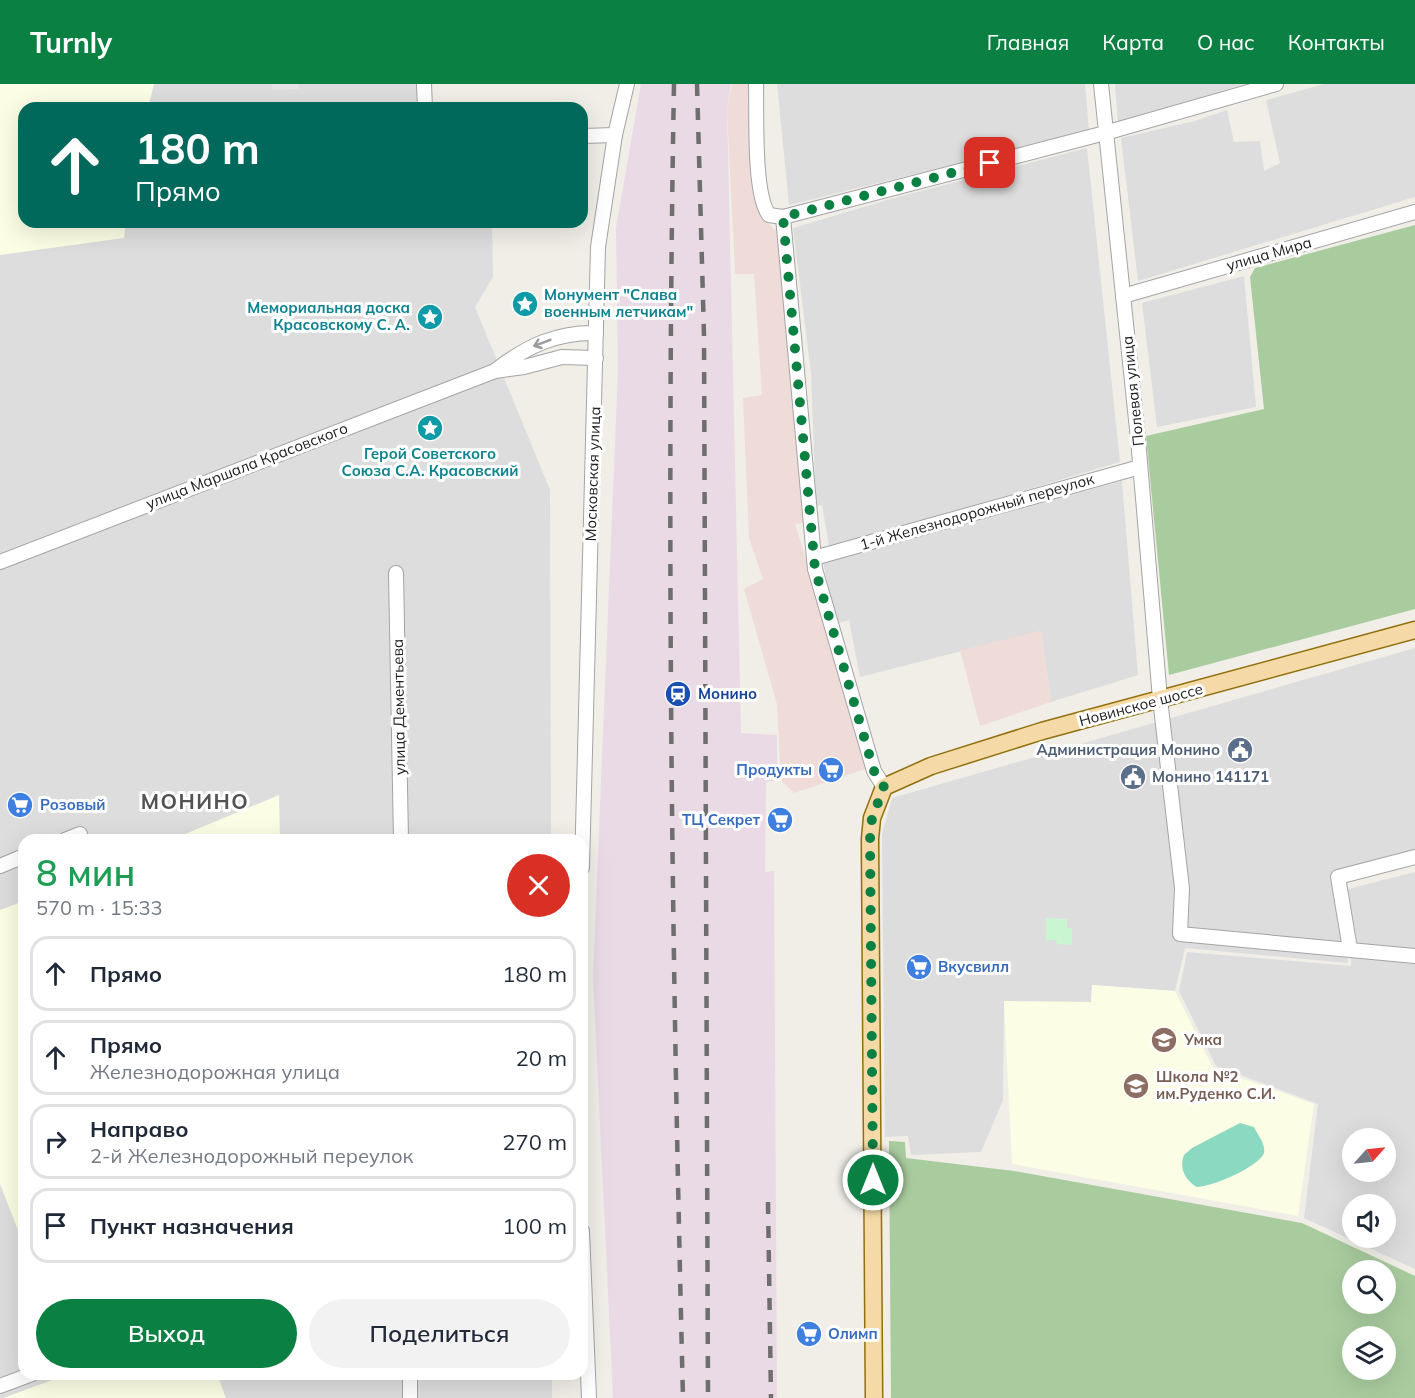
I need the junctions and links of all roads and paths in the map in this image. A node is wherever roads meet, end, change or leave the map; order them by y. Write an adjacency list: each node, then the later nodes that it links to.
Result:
1 (424, 84): 6 (street)
2 (627, 84): 8 (street, Московская улица)
3 (756, 84): 11 (street)
4 (1101, 84): 7 (street, Полевая улица)
5 (1276, 84): 7 (street)
6 (425, 102)
7 (1105, 133): 11 (street); 12 (street, Полевая улица)
8 (615, 135): 9 (street); 13 (street, Московская улица)
9 (588, 136)
10 (1415, 212): 12 (street, улица Мира)
11 (783, 217): 17 (street)
12 (1123, 296): 16 (street, Полевая улица)
13 (596, 333): 14 (street, Московская улица); 15 (street, улица Маршала Красовского, one-way to 15)
14 (596, 358): 15 (street, улица Маршала Красовского); 24 (street, Московская улица)
15 (495, 371): 18 (street, улица Маршала Красовского)
16 (1140, 467): 17 (street, 1-й Железнодорожный переулок); 21 (street, Полевая улица)
17 (814, 558): 22 (street)
18 (0, 562)
19 (396, 573): 23 (street, улица Дементьева)
20 (1415, 630): 21 (main road, Новинское шоссе)
21 (1160, 699): 22 (main road, Новинское шоссе); 28 (street, Полевая улица)
22 (880, 793): 36 (main road)
23 (401, 834)
24 (583, 834)
25 (1415, 856): 28 (street)
26 (18, 858): 27 (street)
27 (0, 866)
28 (1350, 949): 29 (street)
29 (1415, 956)
30 (588, 1374): 35 (street)
31 (18, 1379): 33 (street)
32 (410, 1380): 34 (street)
33 (0, 1386)
34 (410, 1398)
35 (589, 1398)
36 (874, 1398)

